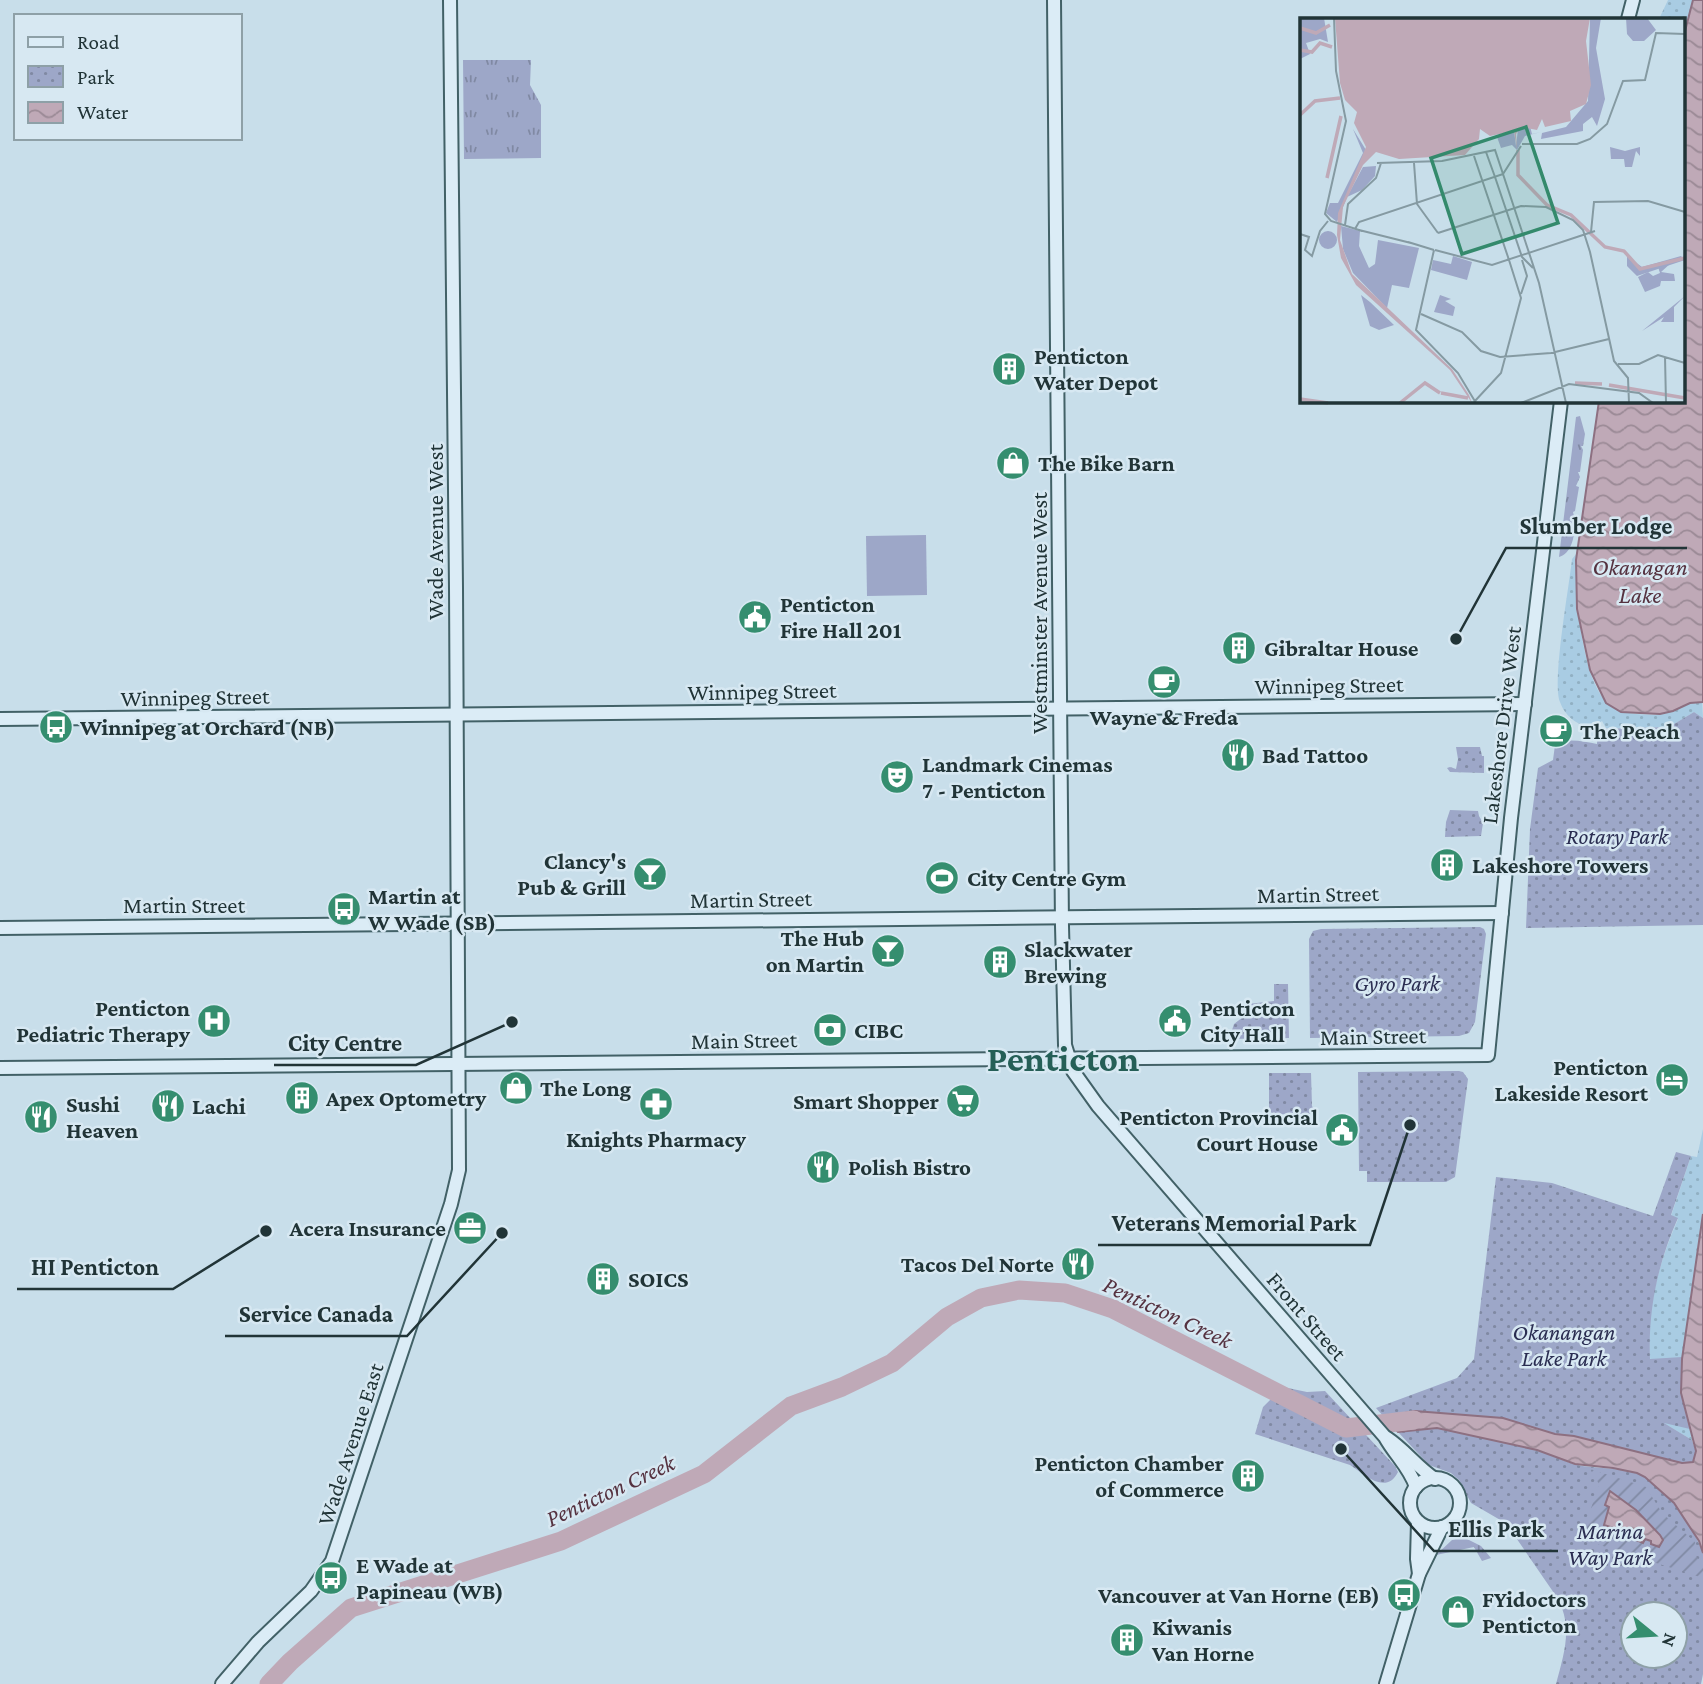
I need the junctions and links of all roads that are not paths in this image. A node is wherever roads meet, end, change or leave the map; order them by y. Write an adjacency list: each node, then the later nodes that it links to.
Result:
1 (450, 0): 8 (street, Wade Avenue West)
2 (1054, 0): 7 (street, Westminster Avenue West)
3 (1633, 0): 4 (street)
4 (1628, 18)
5 (1561, 402): 6 (street, Lakeshore Drive West)
6 (1525, 704): 7 (street, Winnipeg Street); 10 (street, Lakeshore Drive West)
7 (1062, 709): 8 (street, Winnipeg Street); 11 (street, Westminster Avenue West)
8 (456, 715): 9 (street, Winnipeg Street); 12 (street, Wade Avenue West)
9 (0, 719)
10 (1502, 913): 11 (street, Martin Street); 14 (street, Lakeshore Drive West)
11 (1062, 917): 12 (street, Martin Street); 15 (street, Westminster Avenue West)
12 (458, 923): 13 (street, Martin Street); 17 (street, Wade Avenue West)
13 (0, 928)
14 (1488, 1055): 16 (street, Main Street)
15 (1069, 1058): 16 (street, Main Street); 17 (street, Main Street); 19 (street, Front Street)
16 (1103, 1060): 19 (street)
17 (459, 1063): 18 (street, Main Street); 26 (street, Wade Avenue East)
18 (0, 1068)
19 (1087, 1092): 20 (street, Front Street)
20 (1385, 1437): 21 (street, Front Street); 22 (street, Front Street)
21 (1435, 1479): 22 (street); 24 (street)
22 (1416, 1487): 23 (street)
23 (1418, 1522): 24 (street); 25 (street)
24 (1442, 1527): 25 (street)
25 (1419, 1574): 27 (street)
26 (222, 1684)
27 (1386, 1684)

